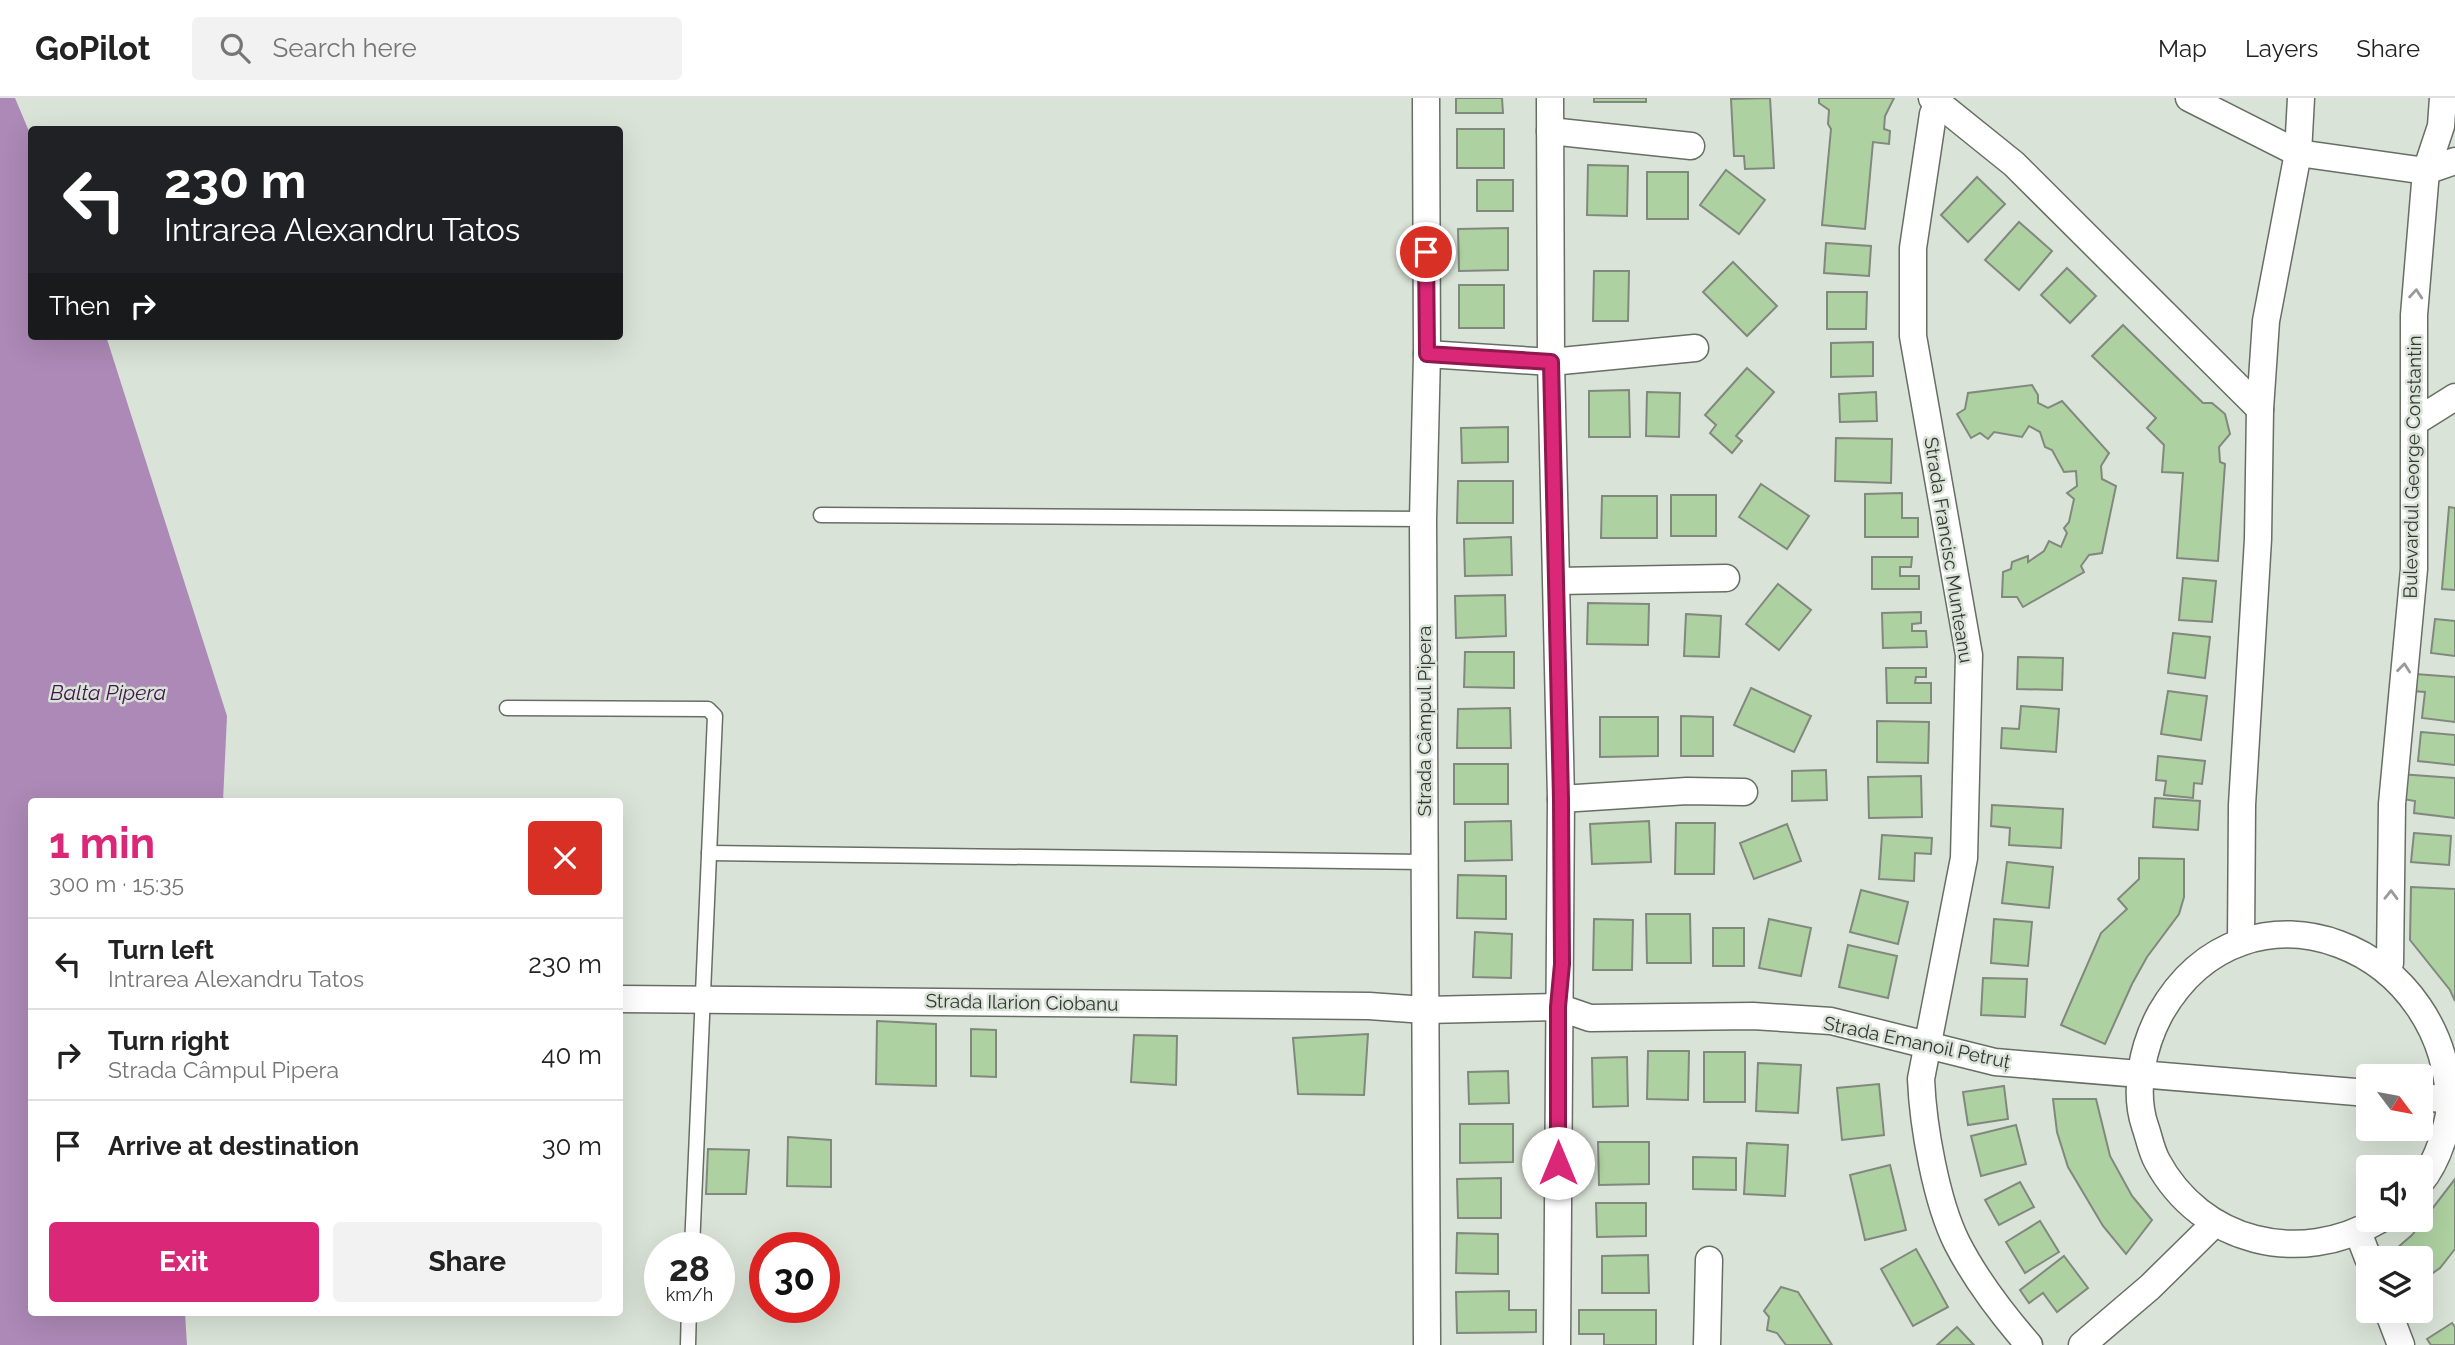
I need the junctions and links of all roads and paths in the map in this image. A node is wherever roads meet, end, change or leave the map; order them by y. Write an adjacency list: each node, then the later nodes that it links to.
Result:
1 (1426, 98): 13 (street, Strada Câmpul Pipera)
2 (1550, 98): 7 (street)
3 (2189, 98): 9 (street)
4 (2301, 98): 9 (street)
5 (2443, 98): 11 (street, Bulevardul George Constantin)
6 (1938, 103): 16 (street); 33 (street, Strada Francisc Munteanu)
7 (1550, 131): 8 (street); 14 (street)
8 (1691, 146)
9 (2298, 153): 11 (street); 16 (street)
10 (2455, 161): 11 (street)
11 (2426, 171): 17 (street, Bulevardul George Constantin, one-way to 11)
12 (1695, 348): 14 (street)
13 (1427, 354): 14 (street); 19 (street, Strada Câmpul Pipera)
14 (1551, 362): 21 (street)
15 (2455, 397): 17 (street)
16 (2260, 409): 27 (street)
17 (2415, 422): 28 (street, Bulevardul George Constantin, one-way to 17)
18 (821, 515): 19 (lane)
19 (1423, 519): 26 (street, Strada Câmpul Pipera)
20 (1726, 578): 21 (street)
21 (1557, 581): 24 (street)
22 (507, 708): 25 (lane)
23 (1744, 792): 24 (street)
24 (1561, 799): 31 (street)
25 (709, 853): 26 (lane); 30 (lane)
26 (1424, 862): 32 (street, Strada Câmpul Pipera)
27 (2241, 942): 28 (street); 34 (street)
28 (2390, 963): 37 (street)
29 (623, 999): 30 (street, Strada Ilarion Ciobanu)
30 (704, 999): 32 (street, Strada Ilarion Ciobanu); 41 (lane)
31 (1558, 1007): 32 (street, Strada Emanoil Petruț); 33 (street, Strada Emanoil Petruț); 47 (street)
32 (1425, 1010): 46 (street, Strada Câmpul Pipera)
33 (1929, 1048): 34 (street, Strada Emanoil Petruț); 49 (street, Strada Francisc Munteanu)
34 (2140, 1075): 35 (street, Strada Emanoil Petruț); 39 (street)
35 (2356, 1092)
36 (2433, 1098): 37 (street)
37 (2453, 1100): 38 (street)
38 (2433, 1160)
39 (2215, 1223): 40 (street); 50 (street)
40 (2356, 1230)
41 (693, 1232)
42 (1709, 1260): 48 (street)
43 (689, 1323): 45 (lane)
44 (2393, 1323): 51 (street)
45 (688, 1345)
46 (1427, 1345)
47 (1557, 1345)
48 (1707, 1345)
49 (2029, 1345)
50 (2082, 1345)
51 (2401, 1345)

